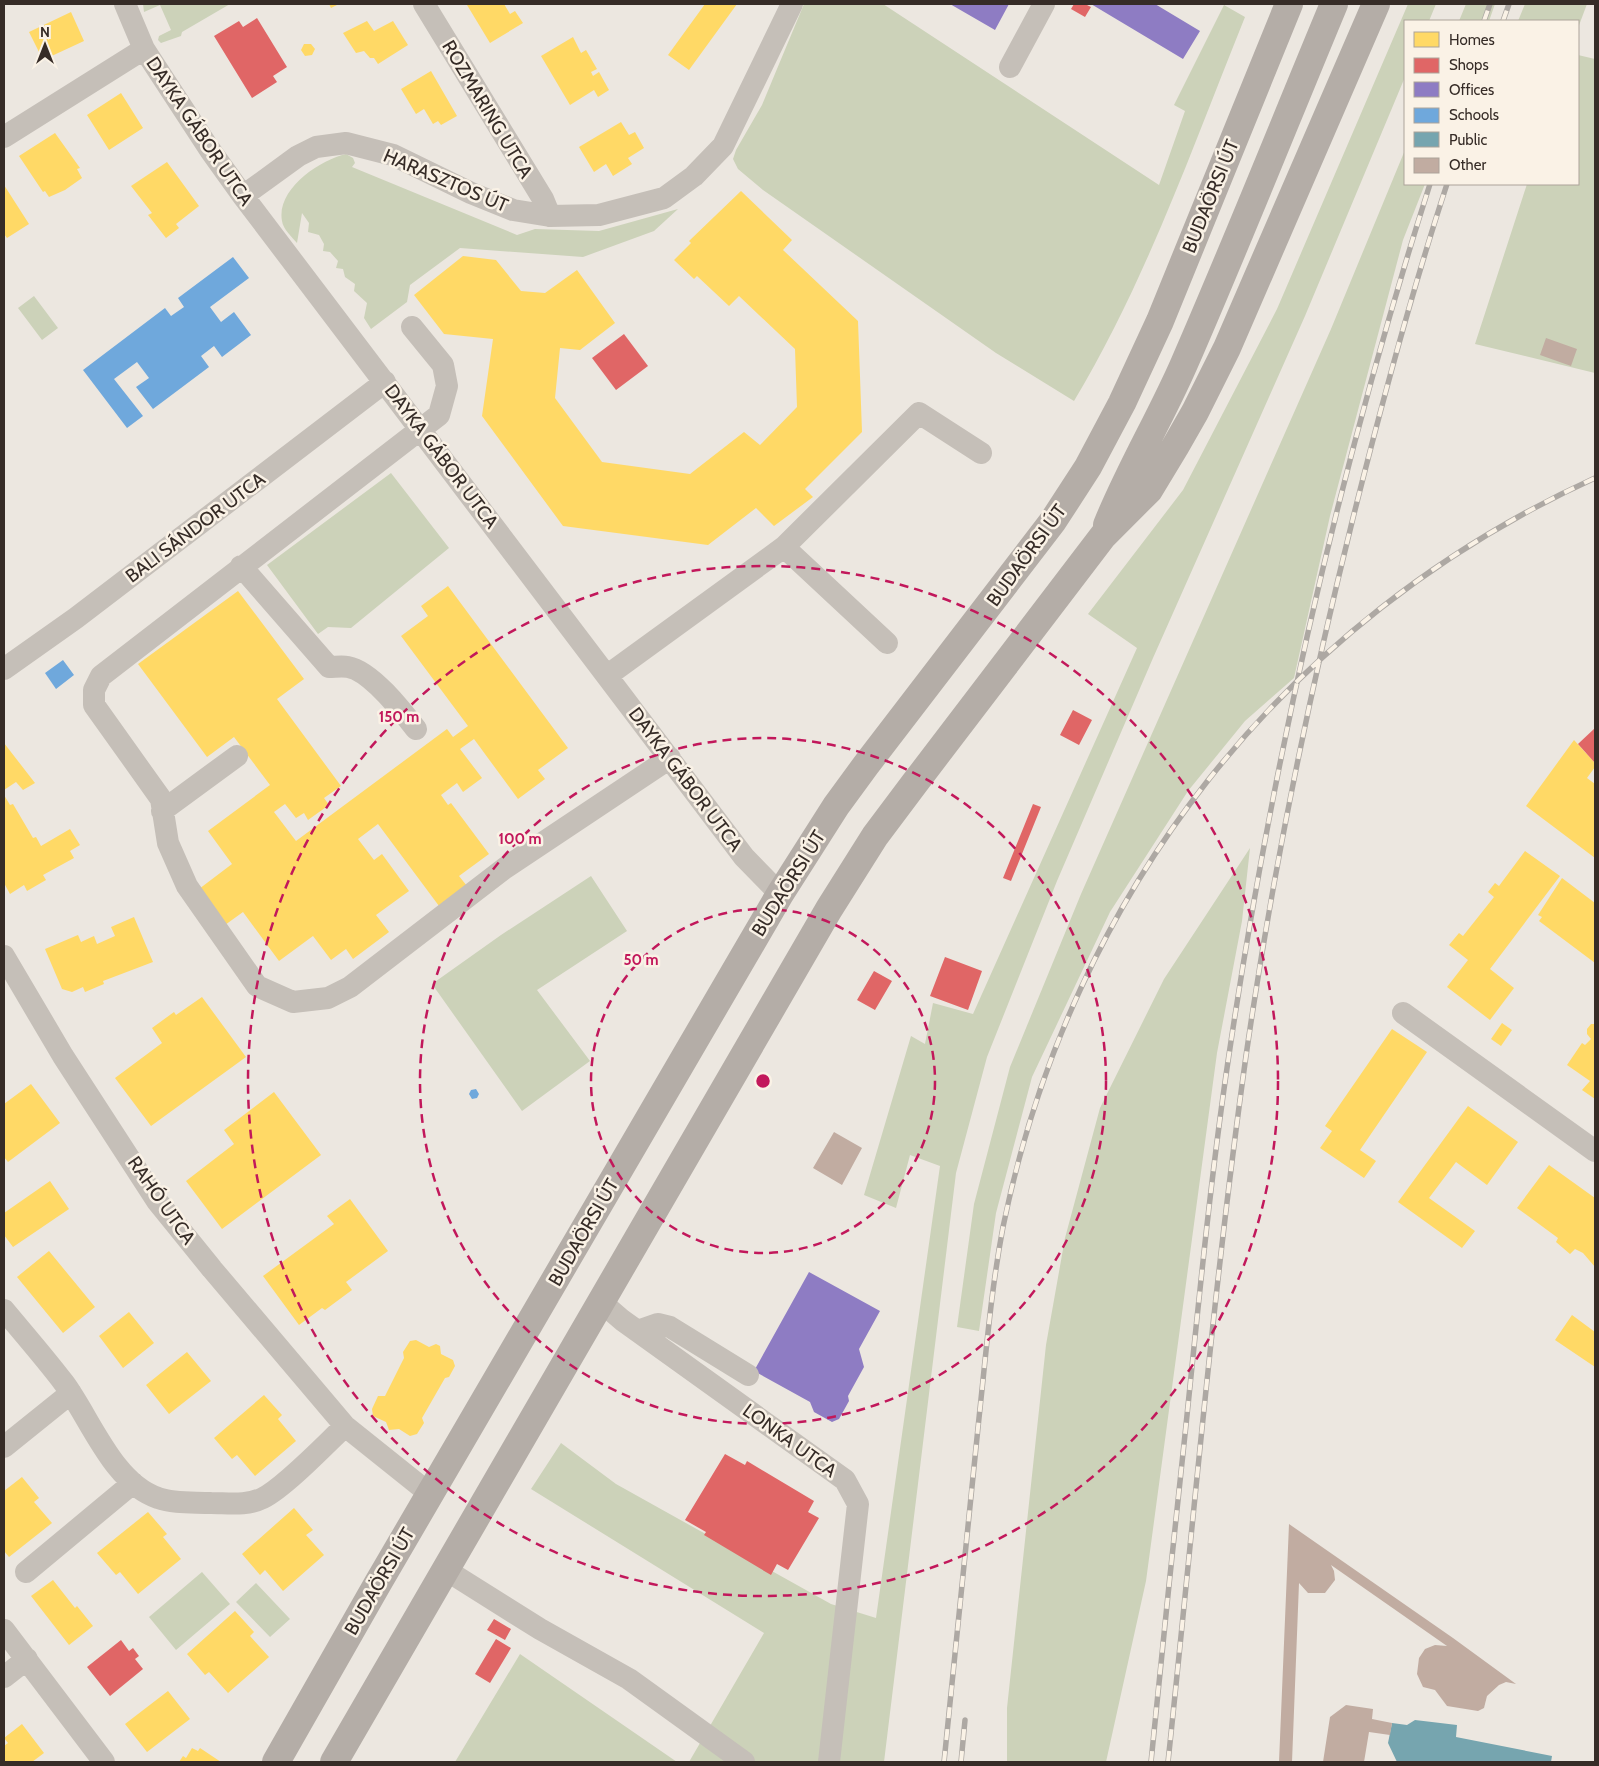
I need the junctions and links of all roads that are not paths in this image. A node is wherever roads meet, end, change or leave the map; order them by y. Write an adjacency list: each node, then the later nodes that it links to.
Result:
1 (126, 4): 8 (street, DAYKA GÁBOR UTCA)
2 (424, 4): 12 (street, ROZMARING UTCA)
3 (792, 4): 12 (street, HARASZTOS ÚT)
4 (1044, 4): 9 (street)
5 (1289, 4): 27 (main road, BUDAÖRSI ÚT)
6 (1334, 4): 17 (main road)
7 (1376, 4): 17 (main road)
8 (144, 49): 10 (street); 11 (street, DAYKA GÁBOR UTCA)
9 (1010, 67)
10 (4, 136)
11 (244, 196): 12 (street, HARASZTOS ÚT); 14 (street, DAYKA GÁBOR UTCA)
12 (550, 216)
13 (412, 328): 15 (street)
14 (385, 382): 15 (street, DAYKA GÁBOR UTCA); 21 (street, BALI SÁNDOR UTCA)
15 (420, 428): 19 (street); 22 (street, DAYKA GÁBOR UTCA)
16 (981, 453): 18 (street)
17 (1103, 536): 31 (main road)
18 (784, 547): 20 (street); 22 (street)
19 (241, 566): 23 (street); 26 (street)
20 (887, 643)
21 (4, 669)
22 (608, 675): 25 (street, DAYKA GÁBOR UTCA)
23 (416, 729)
24 (237, 756): 26 (street)
25 (670, 758): 26 (street); 27 (street, DAYKA GÁBOR UTCA)
26 (162, 811)
27 (780, 894): 39 (main road, BUDAÖRSI ÚT)
28 (4, 956): 36 (street, RAHÓ UTCA)
29 (1403, 1013): 30 (street)
30 (1595, 1151)
31 (600, 1301): 33 (street, LONKA UTCA); 40 (main road)
32 (4, 1310): 35 (street)
33 (638, 1331): 34 (street); 49 (street, LONKA UTCA)
34 (748, 1375)
35 (71, 1392): 37 (street); 38 (street)
36 (345, 1426): 38 (street); 39 (street, RAHÓ UTCA)
37 (4, 1448)
38 (133, 1483): 41 (street)
39 (430, 1494): 46 (main road, BUDAÖRSI ÚT)
40 (446, 1570): 47 (main road); 48 (street)
41 (26, 1572)
42 (4, 1630): 43 (street)
43 (27, 1659): 44 (street); 45 (street)
44 (4, 1677)
45 (104, 1762)
46 (276, 1762)
47 (334, 1762)
48 (744, 1762)
49 (829, 1762)

